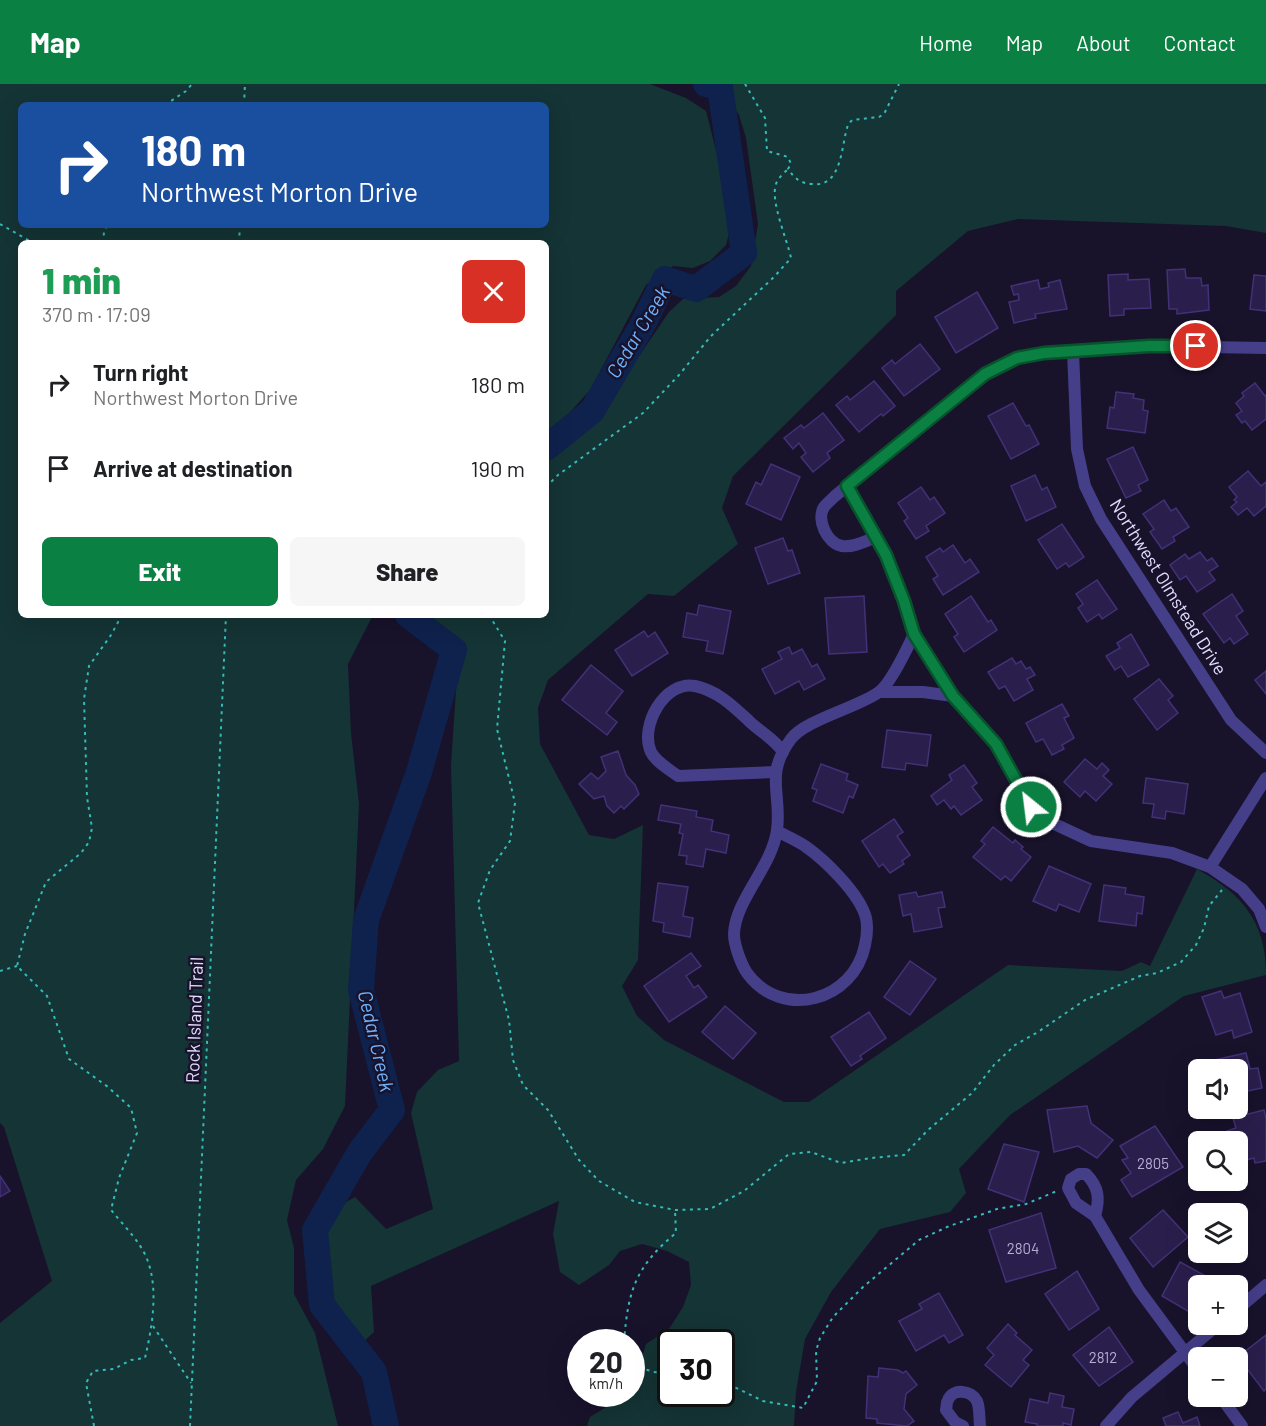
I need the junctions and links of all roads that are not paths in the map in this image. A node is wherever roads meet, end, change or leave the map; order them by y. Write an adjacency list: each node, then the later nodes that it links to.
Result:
1 (1266, 348): 2 (street)
2 (1073, 351): 3 (street); 9 (street, Northwest Olmstead Drive)
3 (847, 486): 4 (street); 4 (street)
4 (876, 537): 5 (street)
5 (914, 634): 6 (street); 7 (street)
6 (880, 692): 7 (street); 8 (street)
7 (953, 696): 13 (street)
8 (783, 752): 10 (street); 10 (street)
9 (1266, 753)
10 (776, 772): 12 (street)
11 (1266, 778): 13 (street)
12 (777, 831): 12 (street)
13 (1210, 867): 14 (street)
14 (1266, 927)
15 (1095, 1216): 15 (street); 19 (street)
16 (1266, 1286): 17 (street)
17 (1248, 1300)
18 (1206, 1335): 19 (street)
19 (1185, 1353): 20 (street); 24 (street)
20 (1188, 1357)
21 (1228, 1407): 25 (street)
22 (963, 1426): 23 (street)
23 (980, 1426)
24 (1106, 1426)
25 (1242, 1426)

